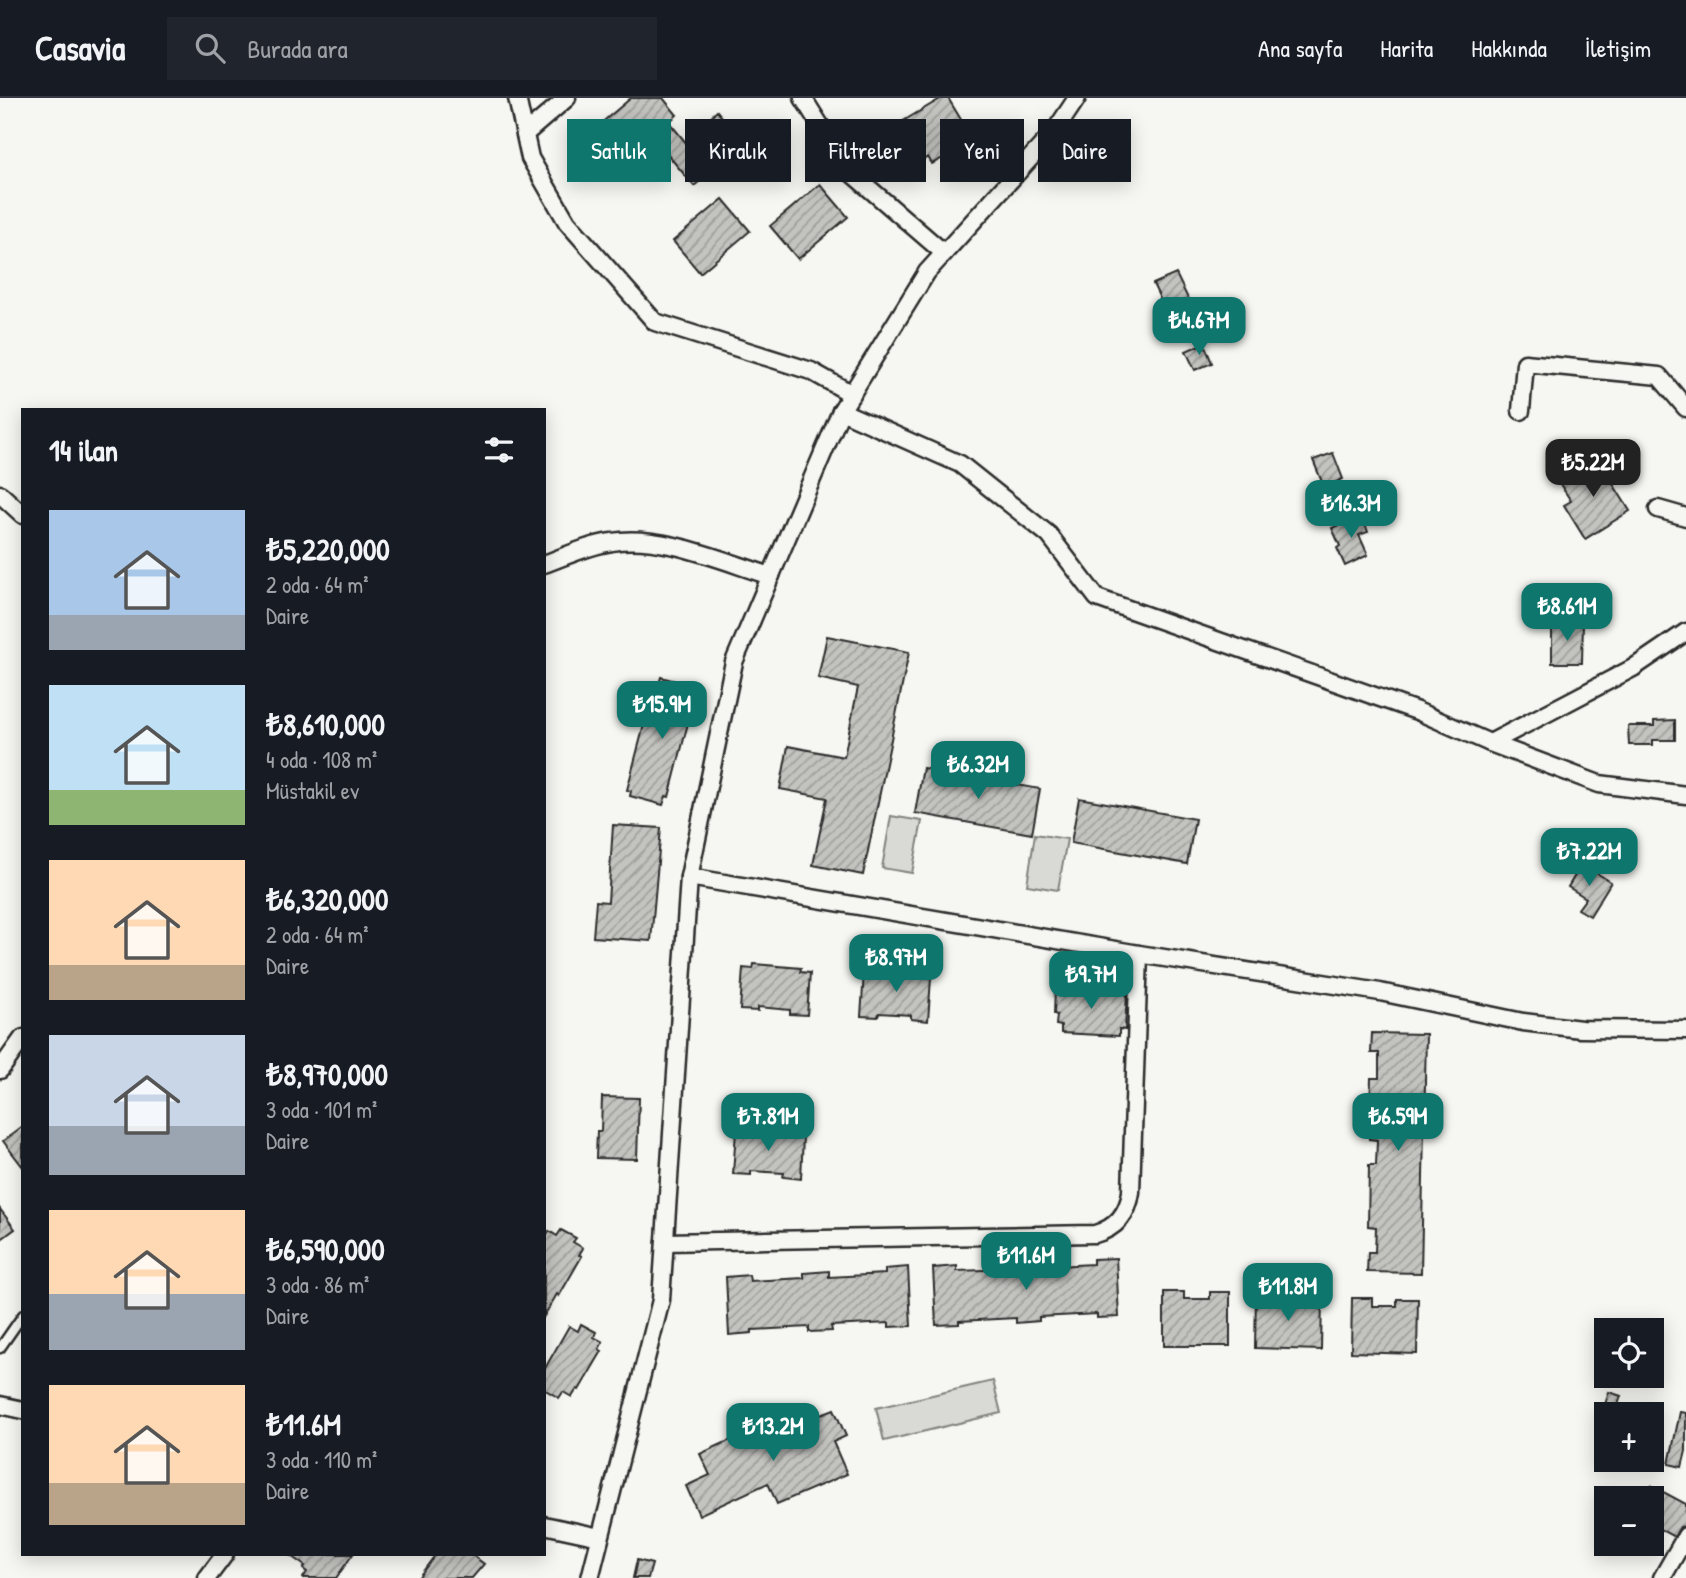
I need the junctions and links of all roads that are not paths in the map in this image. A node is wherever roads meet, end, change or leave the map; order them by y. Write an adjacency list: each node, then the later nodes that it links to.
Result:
1 (517, 98): 5 (street)
2 (567, 98): 5 (street)
3 (803, 98): 6 (street)
4 (1077, 98): 6 (street)
5 (525, 134): 7 (street)
6 (944, 253): 7 (street)
7 (852, 394): 9 (street)
8 (1686, 408): 10 (street)
9 (841, 411): 16 (street); 18 (street)
10 (1521, 411)
11 (0, 494): 13 (street)
12 (1658, 509): 14 (street)
13 (21, 513)
14 (1686, 517)
15 (546, 564): 16 (street)
16 (771, 576): 20 (street)
17 (1686, 632): 18 (street)
18 (1490, 743): 19 (street)
19 (1686, 795)
20 (689, 877): 21 (street); 25 (street)
21 (1139, 954): 22 (street); 25 (street)
22 (1686, 1030)
23 (21, 1041): 24 (street)
24 (0, 1070)
25 (665, 1242): 31 (street)
26 (21, 1318): 27 (lane)
27 (0, 1348)
28 (0, 1405): 29 (street)
29 (21, 1410)
30 (546, 1525): 31 (street)
31 (600, 1537): 35 (street)
32 (1684, 1543): 36 (street)
33 (224, 1556): 34 (street)
34 (207, 1578)
35 (590, 1578)
36 (1662, 1578)

